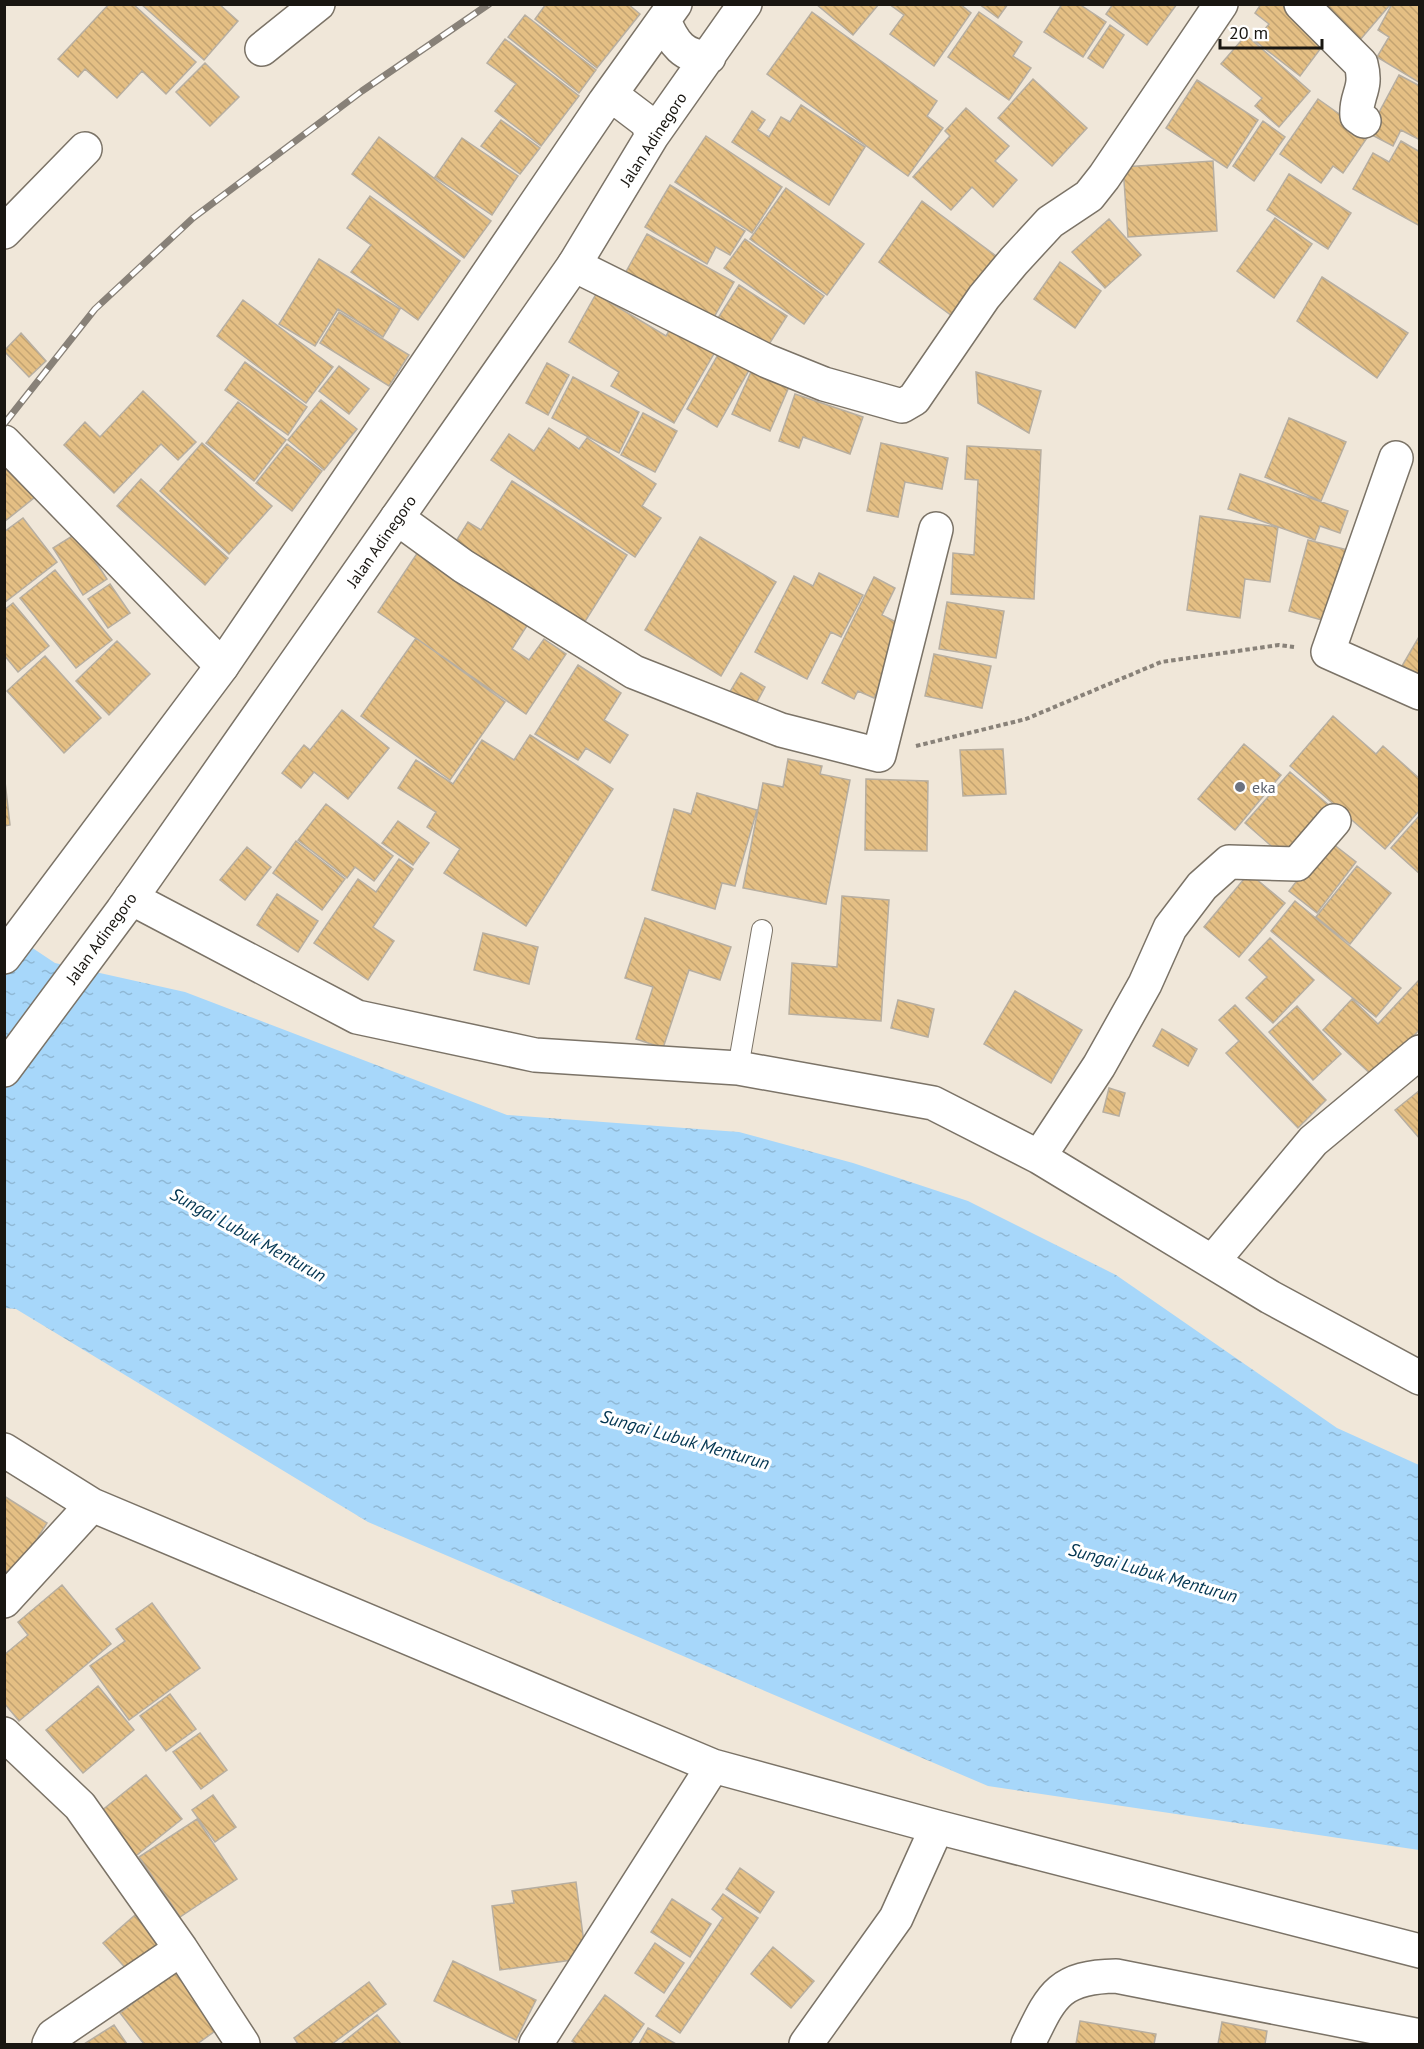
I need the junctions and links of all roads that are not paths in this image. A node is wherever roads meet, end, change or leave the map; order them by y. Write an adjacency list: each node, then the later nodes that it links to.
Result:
1 (318, 4): 6 (main road)
2 (745, 4): 7 (main road, Jalan Adinegoro)
3 (1221, 4): 13 (main road)
4 (1301, 4): 9 (main road)
5 (669, 12): 7 (main road); 8 (main road)
6 (262, 49)
7 (709, 57): 10 (main road, Jalan Adinegoro)
8 (604, 103): 10 (main road); 18 (main road)
9 (1364, 121)
10 (652, 136): 13 (main road, Jalan Adinegoro)
11 (85, 149): 12 (main road)
12 (4, 232)
13 (574, 265): 16 (main road, Jalan Adinegoro)
14 (4, 442): 18 (main road)
15 (1396, 458): 19 (main road)
16 (397, 518): 17 (main road); 21 (main road, Jalan Adinegoro)
17 (936, 529)
18 (222, 666): 23 (main road)
19 (1419, 693)
20 (1334, 820): 27 (main road)
21 (126, 905): 25 (main road); 26 (main road, Jalan Adinegoro)
22 (762, 930): 25 (lane)
23 (4, 957)
24 (1419, 1052): 28 (main road)
25 (738, 1068): 27 (main road)
26 (4, 1070)
27 (1039, 1157): 28 (main road)
28 (1213, 1261): 29 (main road)
29 (1419, 1378)
30 (4, 1450): 31 (main road)
31 (92, 1505): 32 (main road); 34 (main road)
32 (4, 1601)
33 (4, 1734): 36 (main road)
34 (713, 1766): 35 (main road); 41 (main road)
35 (937, 1827): 37 (main road); 42 (main road)
36 (181, 1949): 39 (main road); 40 (main road)
37 (1419, 1950)
38 (1419, 2036): 43 (main road)
39 (49, 2044)
40 (243, 2044)
41 (536, 2044)
42 (806, 2044)
43 (1028, 2044)

